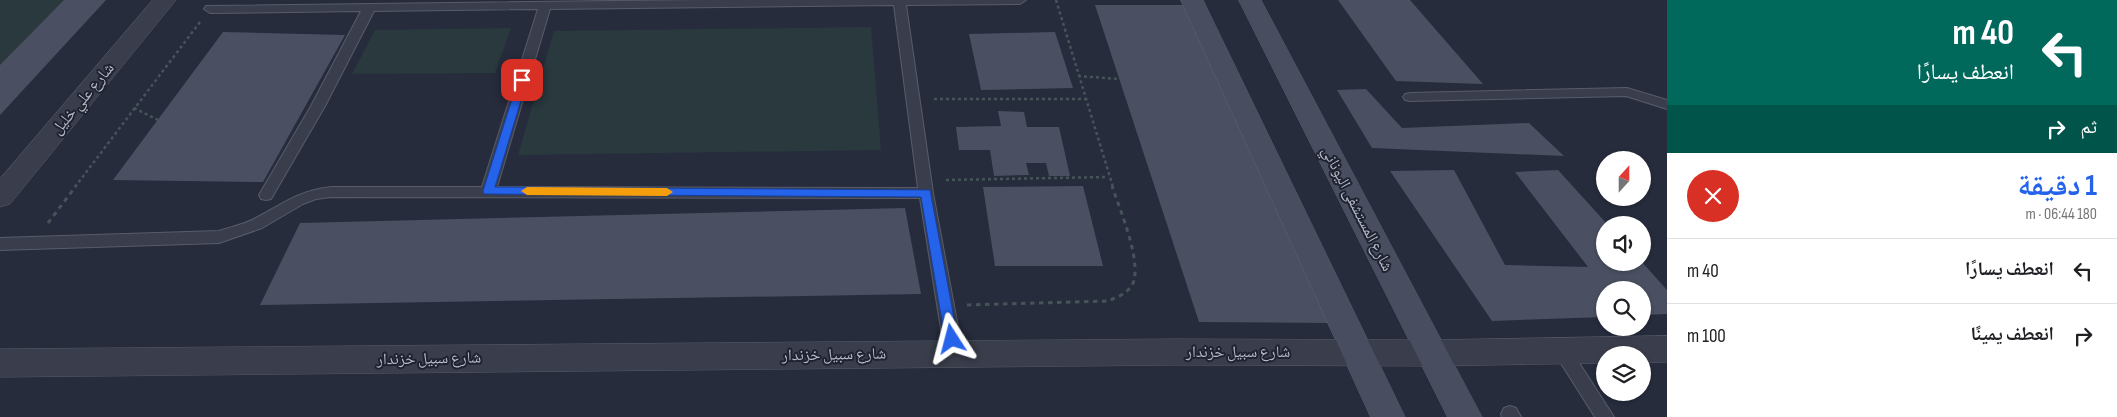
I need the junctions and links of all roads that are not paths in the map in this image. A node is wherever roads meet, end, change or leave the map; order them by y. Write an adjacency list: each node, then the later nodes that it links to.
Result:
1 (166, 0): 14 (street, شارع علي خليل)
2 (1020, 0): 5 (lane)
3 (1192, 0): 18 (street)
4 (1250, 0): 19 (street, شارع المستشفى اليوناني)
5 (900, 2): 6 (lane); 11 (lane)
6 (545, 6): 7 (lane); 12 (lane)
7 (369, 8): 8 (lane); 13 (lane)
8 (210, 9)
9 (1410, 97): 10 (lane)
10 (1667, 105)
11 (925, 187): 12 (lane); 20 (lane)
12 (488, 191): 15 (lane)
13 (266, 195)
14 (0, 197)
15 (0, 244)
16 (1667, 348): 17 (street, شارع سبيل خزندار)
17 (1561, 349): 19 (street, شارع سبيل خزندار); 24 (lane)
18 (1358, 353): 19 (street, شارع سبيل خزندار); 20 (street, شارع سبيل خزندار); 22 (street)
19 (1432, 353): 23 (street, شارع المستشفى اليوناني)
20 (954, 354): 21 (street, شارع سبيل خزندار)
21 (0, 364)
22 (1388, 417)
23 (1465, 417)
24 (1605, 417)

